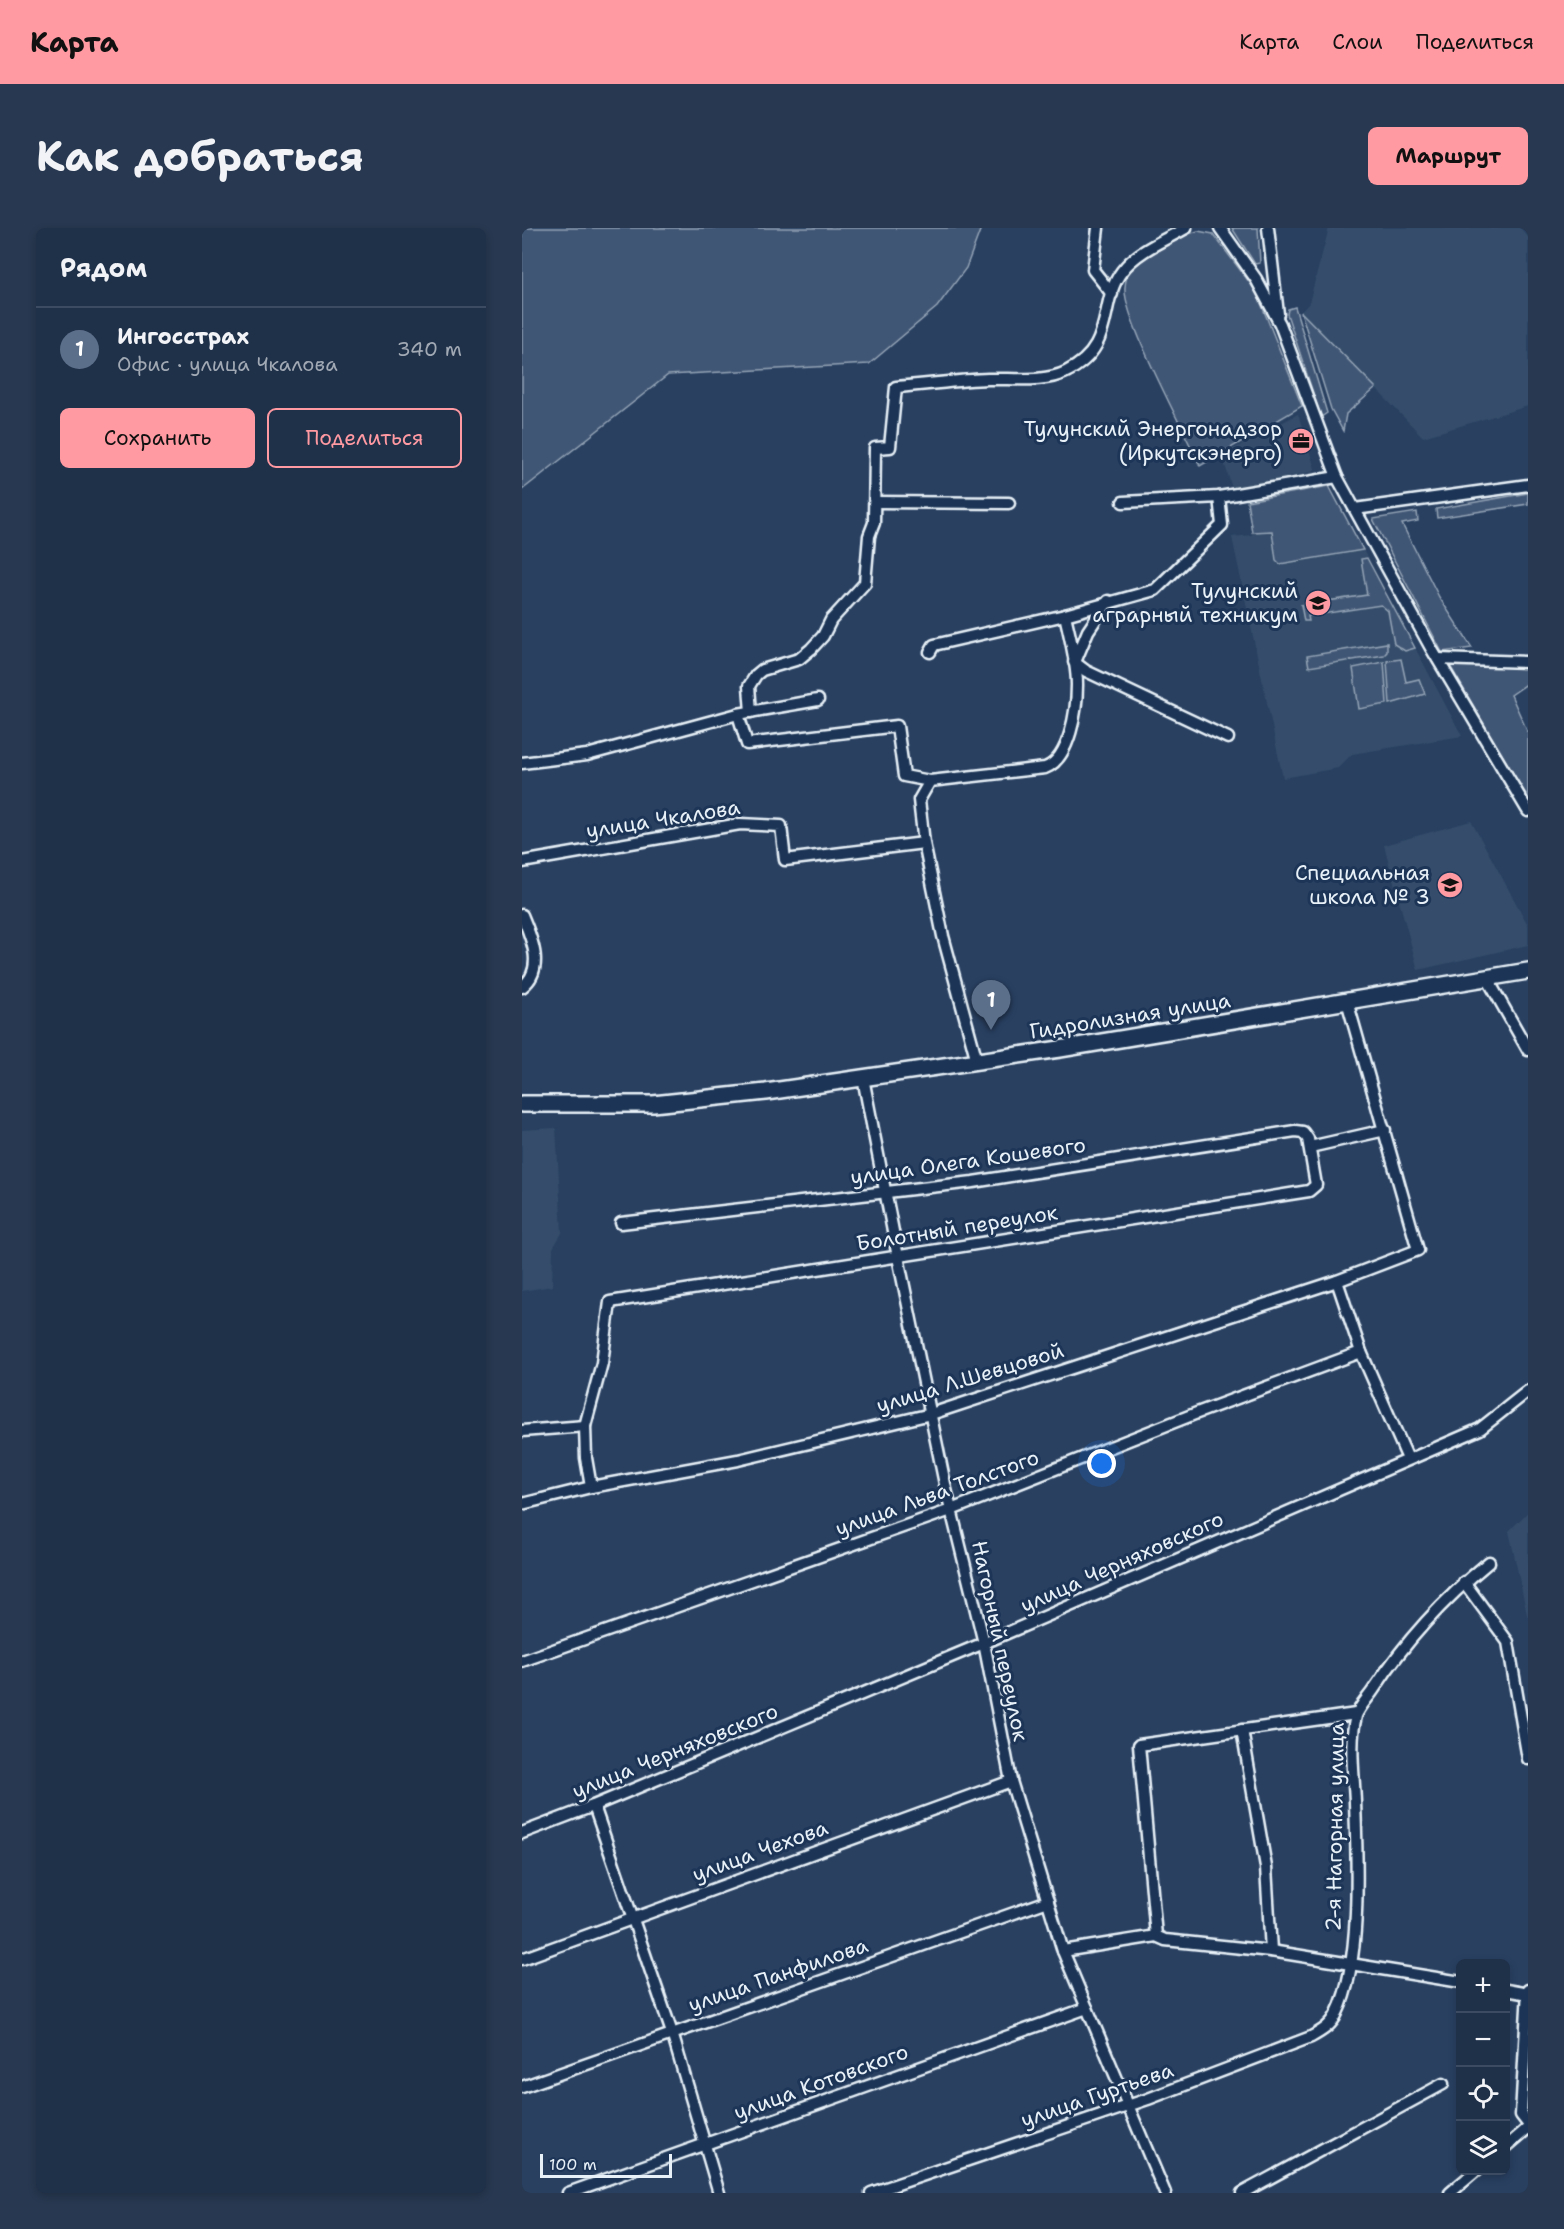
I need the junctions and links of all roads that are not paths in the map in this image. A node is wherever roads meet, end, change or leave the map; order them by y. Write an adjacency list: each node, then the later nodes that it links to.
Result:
1 (1098, 228): 5 (street)
2 (1186, 228): 5 (street)
3 (1220, 228): 6 (street)
4 (1268, 228): 6 (street)
5 (1112, 294): 10 (street)
6 (1280, 324): 7 (street)
7 (1337, 477): 9 (street); 13 (street)
8 (1528, 485): 13 (street)
9 (1219, 497): 11 (street); 14 (street)
10 (875, 502): 12 (street); 21 (street)
11 (1123, 502)
12 (1009, 503)
13 (1355, 509): 17 (street)
14 (1108, 601): 15 (street); 18 (street)
15 (1065, 615): 16 (street); 18 (street)
16 (930, 652)
17 (1438, 659): 19 (street); 26 (street)
18 (1074, 662): 23 (street); 25 (street)
19 (1528, 662)
20 (818, 700): 21 (street)
21 (751, 712): 22 (street)
22 (738, 714): 24 (street); 25 (street)
23 (1228, 738)
24 (522, 764)
25 (930, 781): 27 (street)
26 (1528, 811)
27 (924, 843): 28 (street, улица Чкалова); 35 (street)
28 (522, 862)
29 (522, 915): 32 (street)
30 (1528, 971): 31 (highway, Гидролизная улица)
31 (1487, 978): 33 (highway, Гидролизная улица); 34 (street)
32 (522, 987)
33 (1347, 1001): 35 (highway, Гидролизная улица); 38 (street)
34 (1528, 1050)
35 (978, 1061): 36 (highway, Гидролизная улица)
36 (863, 1078): 37 (highway, Гидролизная улица); 40 (street, Нагорный переулок)
37 (522, 1104)
38 (1385, 1130): 39 (street); 43 (street, улица Л.Шевцовой)
39 (1310, 1147): 40 (street, улица Олега Кошевого); 42 (street, Болотный переулок)
40 (885, 1193): 41 (street, улица Олега Кошевого); 42 (street, Нагорный переулок)
41 (621, 1223)
42 (898, 1257): 46 (street, Нагорный переулок); 47 (street, Болотный переулок)
43 (1337, 1281): 44 (street); 46 (street, улица Л.Шевцовой)
44 (1361, 1352): 49 (street); 52 (street, улица Льва Толстого)
45 (1528, 1391): 49 (street, улица Черняховского)
46 (931, 1414): 50 (street, улица Л.Шевцовой); 52 (street, Нагорный переулок)
47 (585, 1426): 48 (street); 50 (street)
48 (522, 1431)
49 (1408, 1459): 55 (street, улица Черняховского)
50 (591, 1487): 51 (street, улица Л.Шевцовой)
51 (522, 1504)
52 (951, 1510): 55 (street, Нагорный переулок); 56 (street, улица Льва Толстого)
53 (1489, 1562): 54 (street, 2-я Нагорная улица)
54 (1464, 1582): 57 (street, 2-я Нагорная улица); 59 (street)
55 (984, 1643): 60 (street, Нагорный переулок); 61 (street, улица Черняховского)
56 (522, 1661)
57 (1356, 1714): 58 (street); 69 (street, 2-я Нагорная улица)
58 (1242, 1730): 65 (street); 67 (street)
59 (1528, 1759)
60 (1011, 1780): 63 (street, Нагорный переулок); 64 (street, улица Чехова)
61 (594, 1806): 62 (street, улица Черняховского); 64 (street)
62 (522, 1833)
63 (1048, 1901): 66 (street, Нагорный переулок); 75 (street, улица Панфилова)
64 (634, 1918): 68 (street, улица Чехова); 75 (street)
65 (1156, 1936): 66 (street); 67 (street)
66 (1063, 1951): 73 (street, Нагорный переулок)
67 (1271, 1952): 69 (street)
68 (522, 1959)
69 (1350, 1963): 70 (street); 74 (street, 2-я Нагорная улица)
70 (1456, 1981)
71 (1510, 1990): 72 (street)
72 (1528, 1992): 79 (street)
73 (1087, 2008): 78 (street, Нагорный переулок); 81 (street, улица Котовского)
74 (1331, 2023): 78 (street, улица Гуртьева)
75 (672, 2033): 77 (street, улица Панфилова); 81 (street)
76 (1443, 2084): 87 (street)
77 (522, 2087)
78 (1130, 2105): 85 (street, улица Гуртьева); 86 (street, Нагорный переулок)
79 (1528, 2126): 80 (street)
80 (1510, 2143)
81 (705, 2145): 83 (street, улица Котовского); 84 (street)
82 (1471, 2175): 88 (street)
83 (568, 2193)
84 (719, 2193)
85 (871, 2193)
86 (1165, 2193)
87 (1242, 2193)
88 (1450, 2193)

